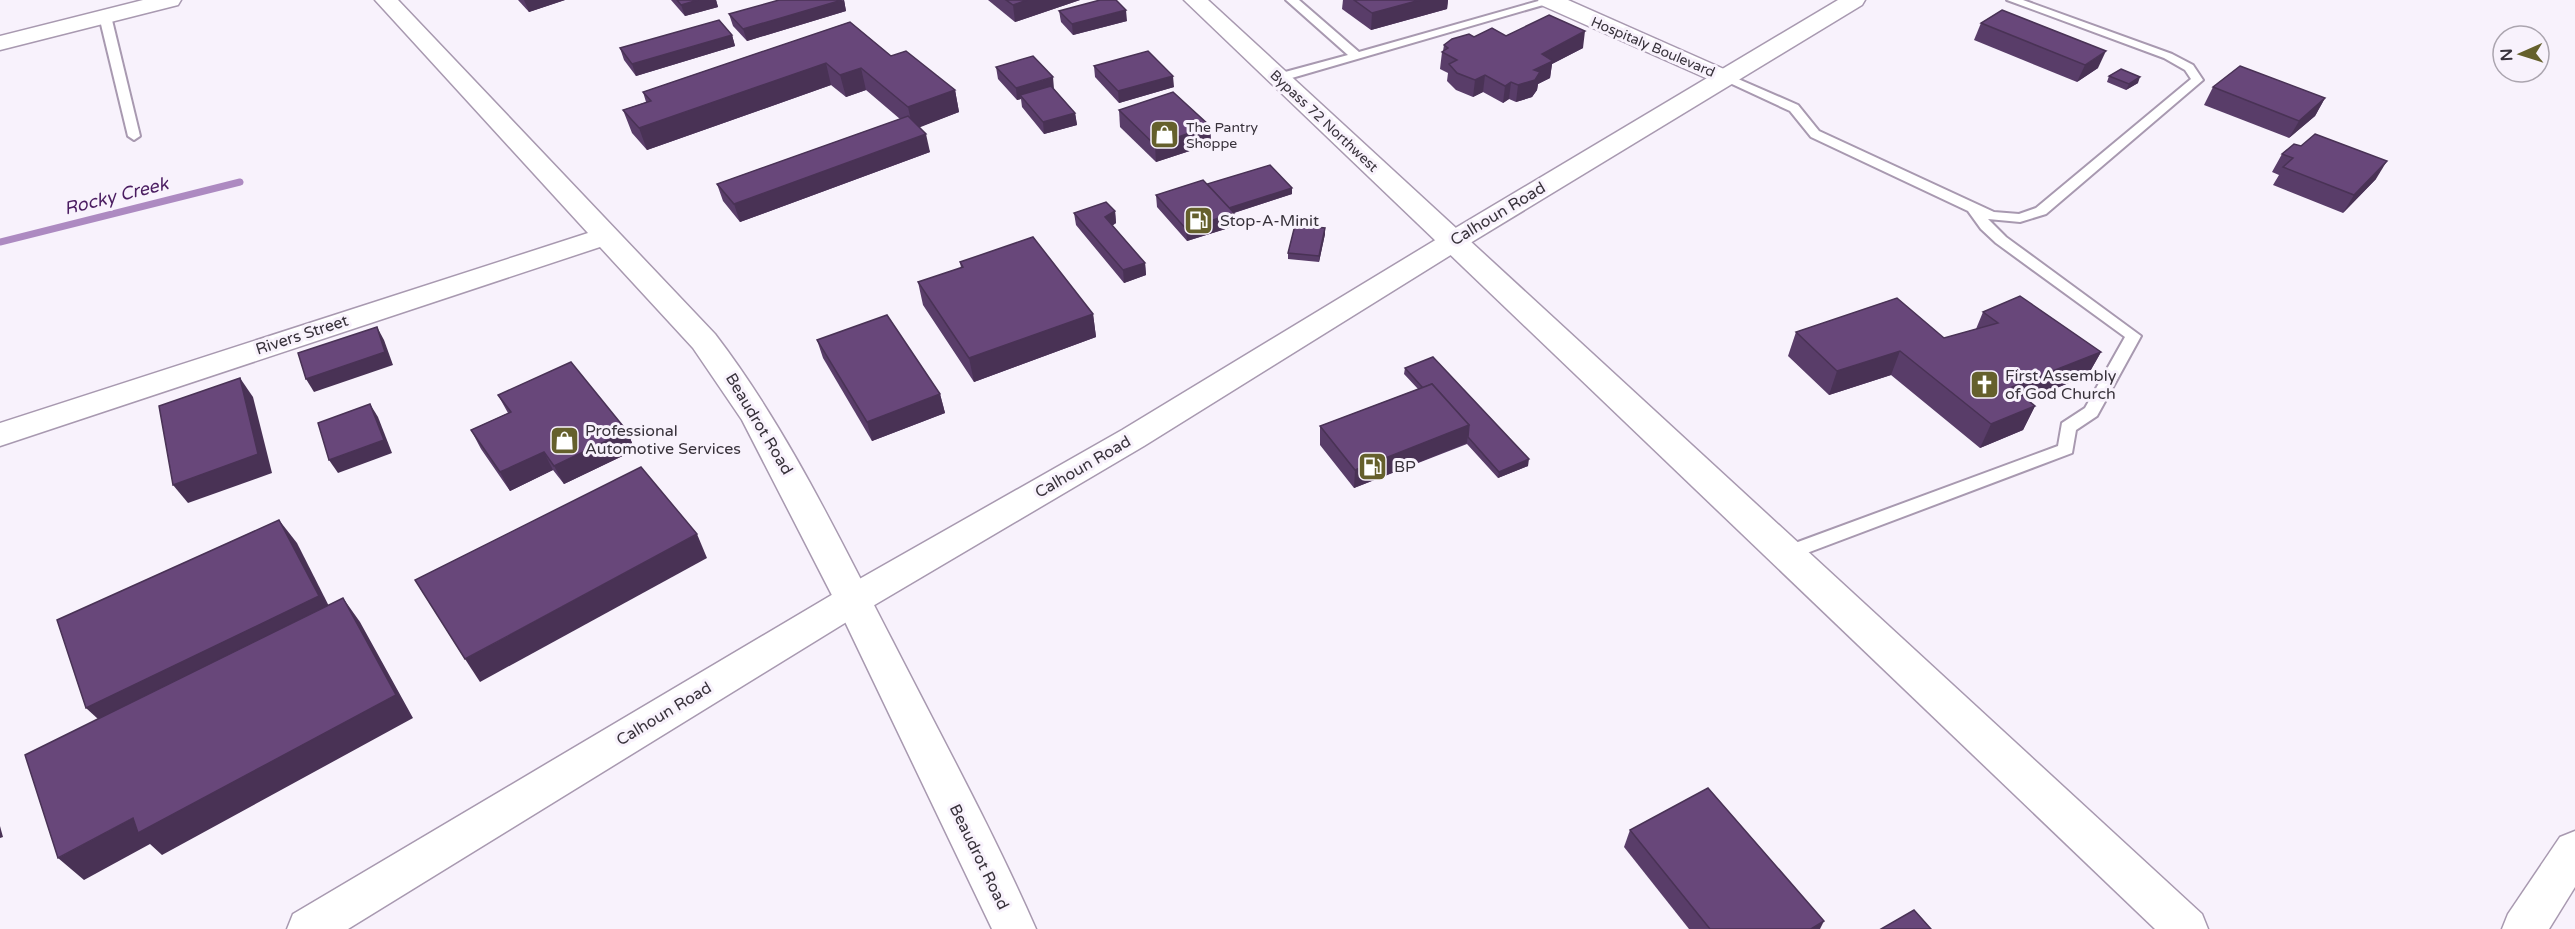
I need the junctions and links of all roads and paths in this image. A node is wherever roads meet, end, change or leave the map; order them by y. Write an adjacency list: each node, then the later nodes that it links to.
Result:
1 (170, 0): 8 (main road)
2 (386, 0): 15 (main road, Beaudrot Road)
3 (1195, 0): 11 (main road, Bypass 72 Northwest)
4 (1293, 0): 10 (lane)
5 (1550, 0): 10 (lane); 12 (main road, Hospitaly Boulevard)
6 (1854, 0): 12 (main road, Calhoun Road)
7 (2013, 0): 14 (lane)
8 (105, 16): 9 (main road); 13 (lane)
9 (0, 43)
10 (1357, 56): 11 (lane)
11 (1278, 78): 16 (main road, Bypass 72 Northwest)
12 (1725, 78): 14 (lane); 16 (main road, Calhoun Road)
13 (134, 136)
14 (1974, 208): 18 (lane)
15 (605, 236): 17 (main road, Rivers Street); 19 (main road, Beaudrot Road)
16 (1452, 242): 18 (main road, Bypass 72 Northwest); 19 (main road, Calhoun Road)
17 (0, 435)
18 (1785, 554): 23 (main road, Bypass 72 Northwest)
19 (853, 600): 21 (main road, Calhoun Road); 22 (main road, Beaudrot Road)
20 (2575, 850): 24 (main road)
21 (309, 929)
22 (1014, 929)
23 (2186, 929)
24 (2524, 929)

